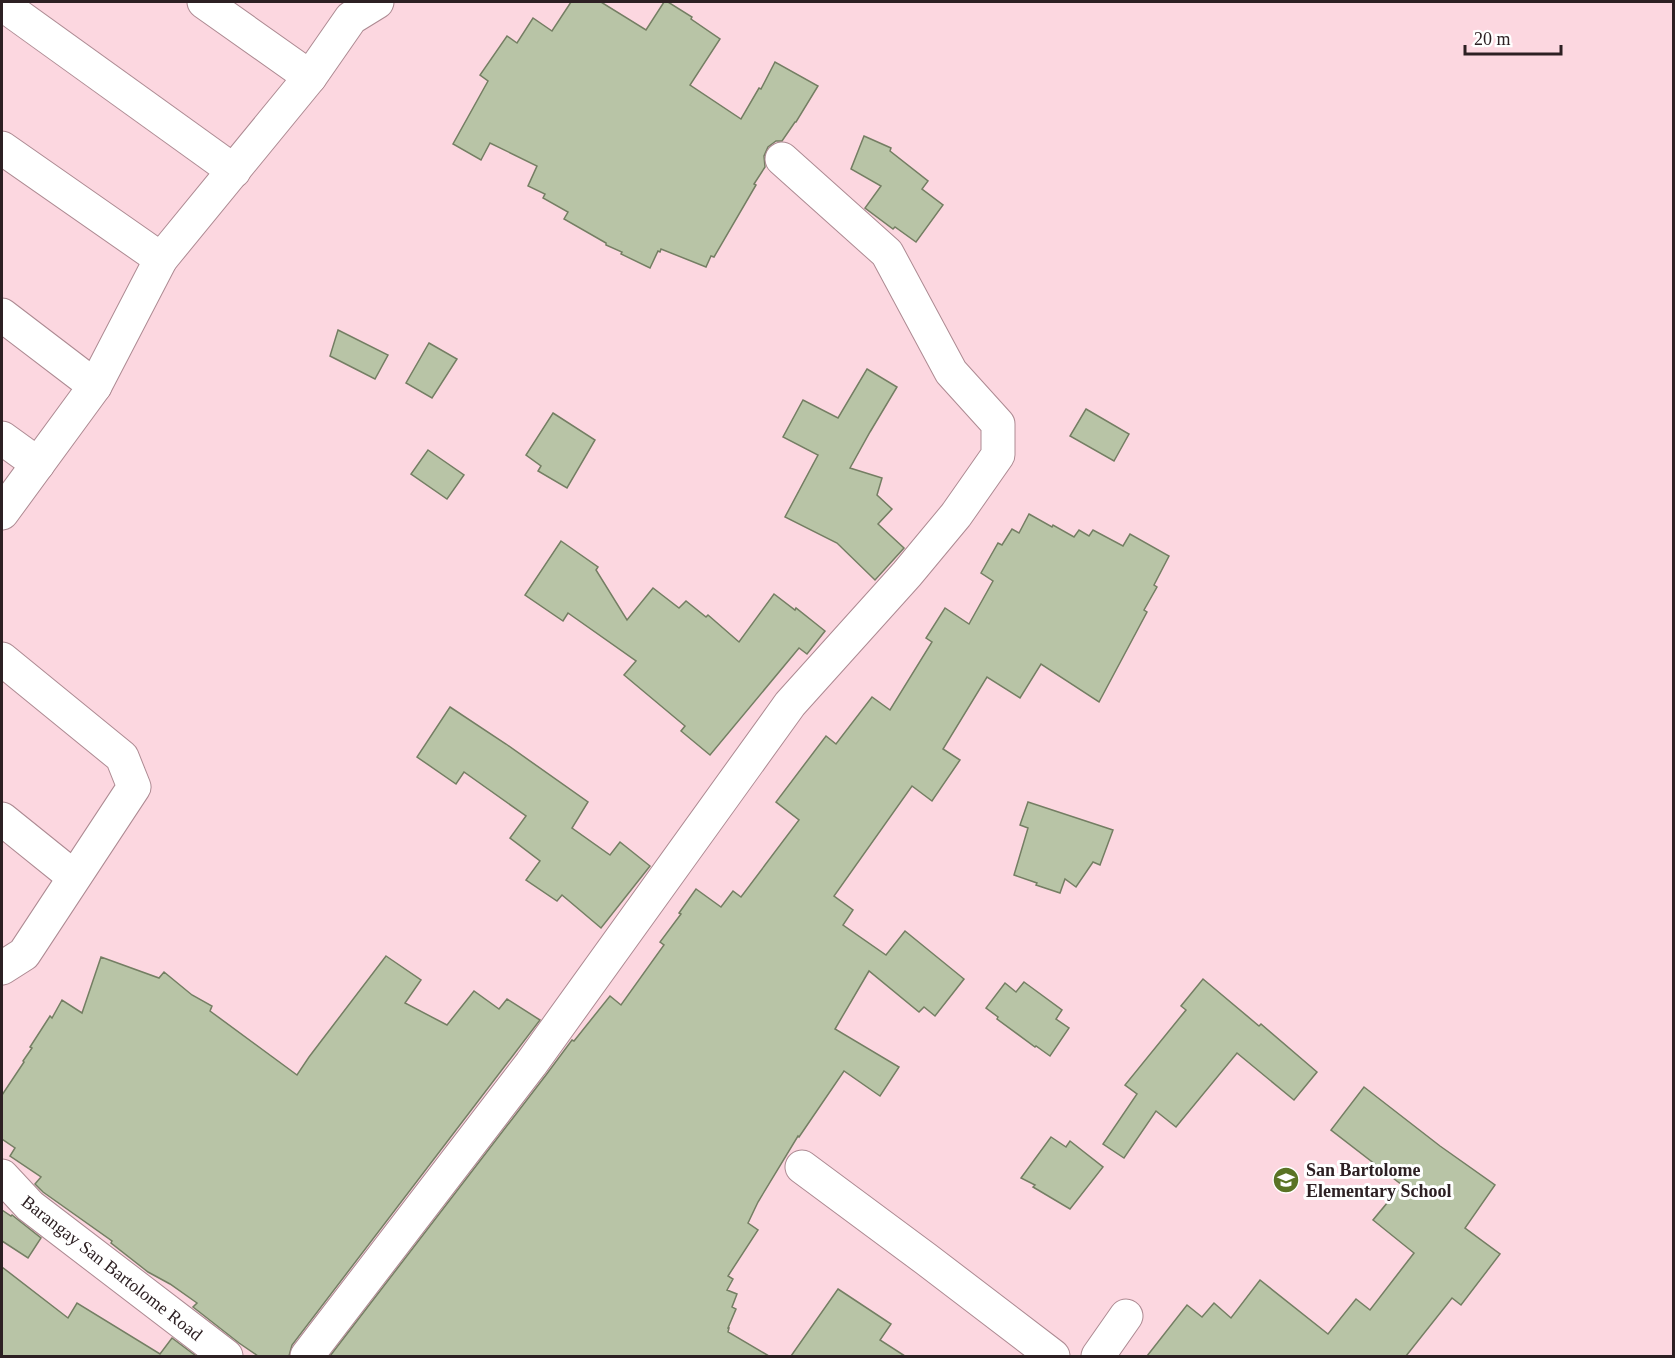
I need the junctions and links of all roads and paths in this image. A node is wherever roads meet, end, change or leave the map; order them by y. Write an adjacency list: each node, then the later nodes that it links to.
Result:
1 (204, 2): 4 (street)
2 (377, 2): 4 (street)
3 (2, 4): 7 (street)
4 (310, 77): 7 (street)
5 (2, 148): 8 (street)
6 (782, 159): 22 (street)
7 (234, 171): 8 (street)
8 (161, 259): 10 (street)
9 (2, 315): 10 (street)
10 (95, 386): 12 (street)
11 (2, 438): 12 (street)
12 (38, 464): 13 (street)
13 (2, 513)
14 (2, 659): 16 (street)
15 (2, 819): 16 (street)
16 (74, 877): 17 (street)
17 (2, 968)
18 (802, 1167): 23 (street)
19 (2, 1176): 21 (street, Barangay San Bartolome Road)
20 (1126, 1316): 24 (street)
21 (226, 1356)
22 (307, 1356)
23 (1053, 1356)
24 (1098, 1356)

